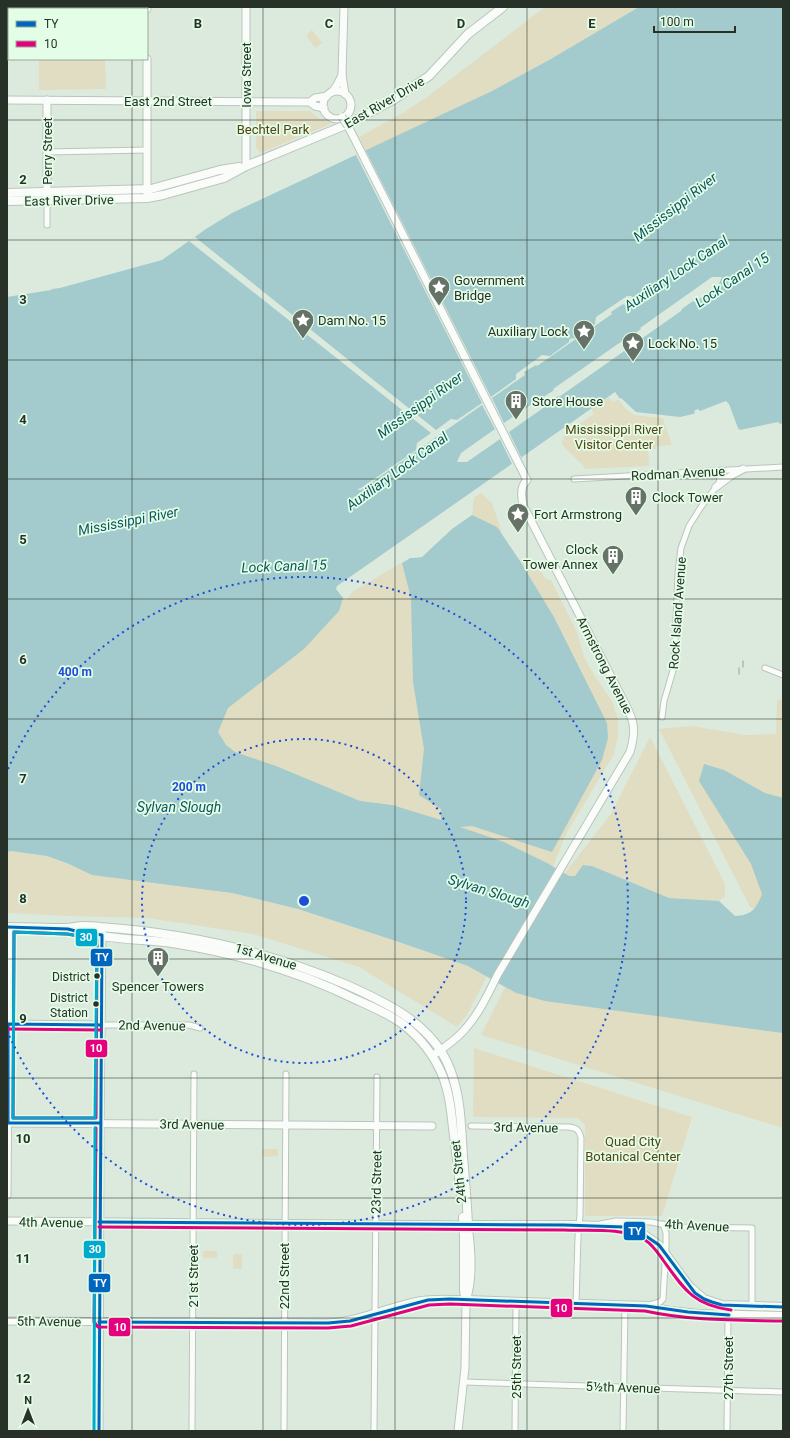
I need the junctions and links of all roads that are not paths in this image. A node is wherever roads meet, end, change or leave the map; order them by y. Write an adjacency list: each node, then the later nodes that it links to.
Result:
1 (246, 7): 11 (street, Iowa Street)
2 (344, 7): 5 (street)
3 (503, 7): 17 (main road, East River Drive)
4 (147, 60): 10 (street)
5 (342, 75): 6 (street); 7 (street)
6 (329, 94): 7 (street); 12 (street, East 2nd Street); 13 (street)
7 (345, 94): 14 (street)
8 (7, 100): 9 (street, East 2nd Street)
9 (47, 100): 10 (street, East 2nd Street); 16 (street, Perry Street)
10 (147, 101): 11 (street, East 2nd Street); 15 (street)
11 (246, 101): 12 (street, East 2nd Street); 17 (street, Iowa Street)
12 (310, 102): 13 (street)
13 (324, 108): 14 (street)
14 (342, 117): 36 (street, Armstrong Avenue, bridge)
15 (147, 150): 16 (street); 19 (street)
16 (47, 152): 20 (street, Perry Street)
17 (246, 166): 19 (main road, East River Drive)
18 (7, 192): 20 (main road, East River Drive)
19 (147, 194): 20 (main road, East River Drive)
20 (47, 196): 21 (main road, East River Drive); 22 (street, Perry Street)
21 (7, 201)
22 (47, 225)
23 (783, 467): 24 (street, Rodman Avenue)
24 (743, 469): 25 (street, Rodman Avenue); 27 (street)
25 (721, 470): 26 (street, Rodman Avenue); 27 (street, Rock Island Avenue)
26 (574, 479)
27 (716, 487): 30 (street, Rock Island Avenue)
28 (765, 668): 29 (street)
29 (783, 675)
30 (662, 717)
31 (8, 927): 32 (main road, 1st Avenue); 33 (street)
32 (102, 931): 34 (street); 36 (main road, 1st Avenue); 37 (main road, 1st Avenue)
33 (8, 1024): 34 (street, 2nd Avenue); 41 (street)
34 (101, 1024): 35 (street, 2nd Avenue); 42 (street)
35 (200, 1028)
36 (440, 1051): 37 (street); 55 (main road, 24th Street)
37 (432, 1056): 55 (main road, 24th Street)
38 (194, 1074): 43 (street, 21st Street)
39 (286, 1074): 44 (street, 22nd Street)
40 (377, 1077): 45 (street, 23rd Street)
41 (7, 1123): 42 (street, 3rd Avenue); 48 (street)
42 (100, 1123): 43 (street, 3rd Avenue); 50 (street)
43 (194, 1124): 44 (street, 3rd Avenue); 51 (street, 21st Street)
44 (285, 1124): 45 (street, 3rd Avenue); 52 (street, 22nd Street)
45 (377, 1125): 46 (street, 3rd Avenue); 53 (street, 23rd Street)
46 (432, 1126)
47 (471, 1126): 56 (street, 3rd Avenue)
48 (7, 1195)
49 (7, 1221): 50 (street, 4th Avenue)
50 (100, 1222): 51 (street, 4th Avenue); 71 (street)
51 (193, 1223): 52 (street, 4th Avenue); 72 (street, 21st Street)
52 (284, 1224): 53 (street, 4th Avenue); 73 (street, 22nd Street)
53 (375, 1224): 55 (street, 4th Avenue); 67 (street, 23rd Street)
54 (664, 1224): 57 (street, 4th Avenue); 58 (street); 65 (street, 4th Avenue)
55 (466, 1225): 56 (main road, 4th Avenue); 59 (main road, 24th Street)
56 (577, 1225): 57 (main road); 61 (street)
57 (594, 1226): 58 (main road)
58 (666, 1255): 62 (main road); 64 (street)
59 (466, 1300): 60 (main road, 5th Avenue); 67 (street, 5th Avenue); 74 (street, 24th Street)
60 (516, 1302): 61 (main road, 5th Avenue); 75 (street, 25th Street)
61 (576, 1304): 63 (main road, 5th Avenue)
62 (728, 1305): 65 (main road); 68 (street, 27th Street)
63 (625, 1306): 64 (main road, 5th Avenue); 76 (street)
64 (646, 1306): 68 (main road, 5th Avenue)
65 (752, 1306): 66 (main road)
66 (783, 1307)
67 (375, 1313): 73 (street, 5th Avenue); 82 (street, 23rd Street)
68 (728, 1315): 69 (main road, 5th Avenue); 77 (street, 27th Street)
69 (783, 1316)
70 (7, 1321): 71 (street, 5th Avenue)
71 (99, 1322): 72 (street, 5th Avenue); 79 (street)
72 (193, 1322): 73 (street, 5th Avenue); 80 (street, 21st Street)
73 (284, 1323): 81 (street, 22nd Street)
74 (464, 1382): 75 (street, 5½th Avenue); 83 (street, 24th Street)
75 (516, 1383): 76 (street, 5½th Avenue); 84 (street, 25th Street)
76 (625, 1386): 77 (street, 5½th Avenue); 85 (street)
77 (728, 1390): 78 (street, 5½th Avenue); 86 (street, 27th Street)
78 (783, 1392)
79 (99, 1431)
80 (192, 1431)
81 (284, 1431)
82 (374, 1431)
83 (458, 1431)
84 (515, 1431)
85 (623, 1431)
86 (727, 1431)

